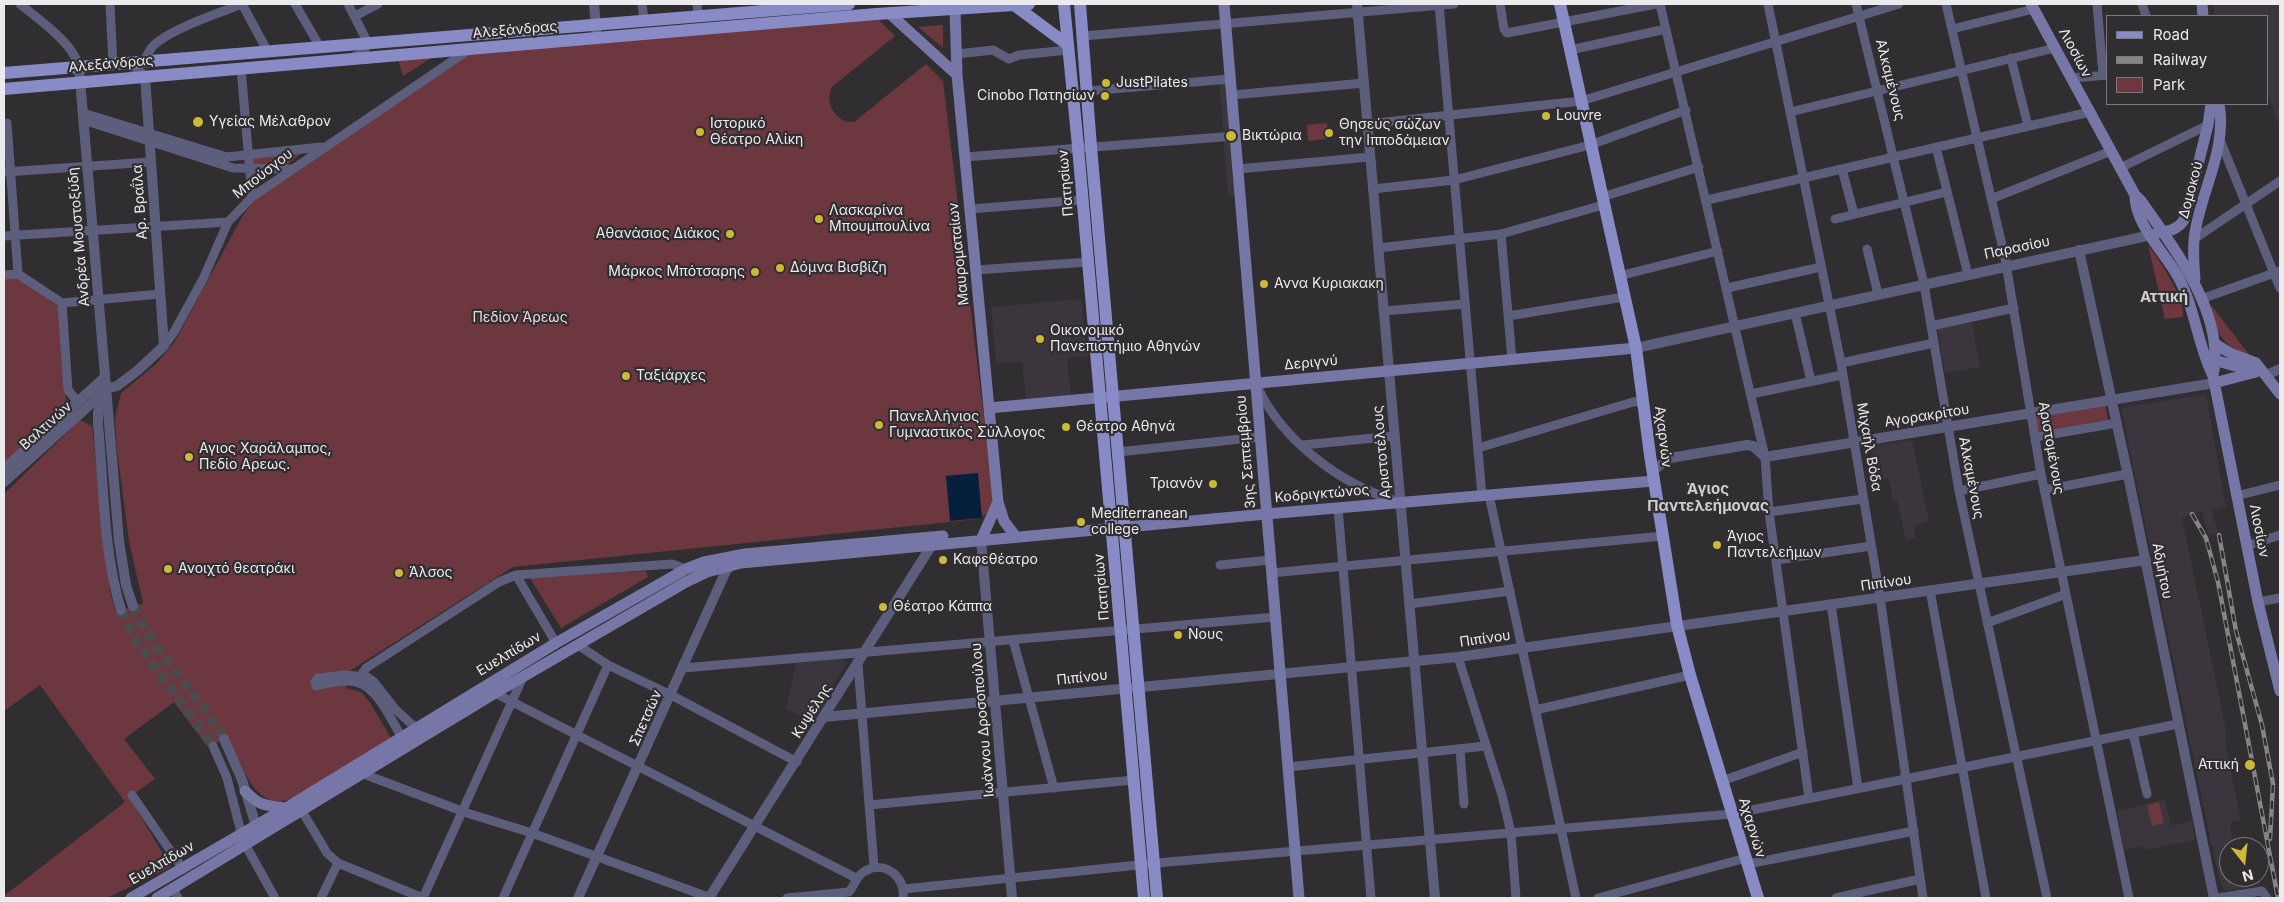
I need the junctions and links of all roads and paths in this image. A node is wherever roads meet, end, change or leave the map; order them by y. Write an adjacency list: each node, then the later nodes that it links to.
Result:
1 (20, 4): 45 (street)
2 (110, 4): 58 (street)
3 (242, 4): 52 (street); 56 (street)
4 (295, 4): 46 (street)
5 (348, 4): 33 (street)
6 (378, 4): 33 (street)
7 (594, 4): 37 (street)
8 (642, 4): 34 (street)
9 (849, 4): 28 (main road, Αλεξάνδρας)
10 (1029, 4): 25 (main road, Αλεξάνδρας)
11 (1064, 4): 47 (main road, Πατησίων)
12 (1080, 4): 41 (main road, Πατησίων)
13 (1224, 4): 36 (main road, 3ης Σεπτεμβρίου)
14 (1439, 4): 15 (street); 29 (street); 82 (street)
15 (1454, 4)
16 (1500, 4): 35 (street)
17 (1560, 4): 35 (main road, Αχαρνών)
18 (1656, 4): 35 (street)
19 (1660, 4): 39 (street)
20 (1768, 4): 43 (street, Μιχαήλ Βόδα)
21 (1856, 4): 32 (street, Αλκαμένους)
22 (1899, 4): 32 (street)
23 (1946, 4): 40 (street, Αριστομένους)
24 (2097, 4): 50 (street)
25 (1014, 5): 26 (main road, Αλεξάνδρας); 47 (main road)
26 (956, 6): 31 (main road, Αλεξάνδρας); 53 (main road, Μαυροματαίων)
27 (2032, 6): 40 (street); 48 (main road, Λιοσίων)
28 (764, 7): 30 (main road, Αλεξάνδρας); 38 (street)
29 (1357, 8): 36 (street); 71 (street, Αριστοτέλους)
30 (697, 10): 34 (main road, Αλεξάνδρας)
31 (889, 13): 38 (main road, Αλεξάνδρας); 65 (main road)
32 (1859, 15): 43 (street); 73 (street, Αλκαμένους)
33 (354, 16): 44 (street)
34 (644, 20): 37 (main road, Αλεξάνδρας)
35 (1564, 22): 51 (main road, Αχαρνών)
36 (1226, 23): 41 (street); 69 (main road, 3ης Σεπτεμβρίου)
37 (596, 24): 42 (street); 44 (main road, Αλεξάνδρας)
38 (766, 24): 42 (main road, Αλεξάνδρας)
39 (1666, 29): 51 (street); 64 (street)
40 (1952, 30): 63 (street, Αριστομένους)
41 (1083, 36): 74 (main road, Πατησίων)
42 (597, 38): 49 (main road, Αλεξάνδρας)
43 (1776, 42): 64 (street); 80 (street, Μιχαήλ Βόδα)
44 (368, 43): 46 (main road, Αλεξάνδρας); 55 (street)
45 (67, 45): 59 (street); 62 (street)
46 (320, 47): 52 (main road, Αλεξάνδρας)
47 (1068, 48): 53 (street); 94 (main road, Πατησίων)
48 (2055, 48): 54 (street); 68 (main road, Λιοσίων)
49 (470, 49): 55 (main road, Αλεξάνδρας); 92 (street, Μπούσγου)
50 (2104, 49): 66 (street)
51 (1570, 50): 76 (main road, Αχαρνών)
52 (268, 52): 56 (main road, Αλεξάνδρας)
53 (956, 54): 65 (main road, Μαυροματαίων)
54 (2011, 58): 63 (street); 87 (street)
55 (340, 60): 60 (main road, Αλεξάνδρας)
56 (143, 62): 57 (main road, Αλεξάνδρας)
57 (127, 64): 58 (main road, Αλεξάνδρας); 67 (street)
58 (113, 65): 59 (main road, Αλεξάνδρας)
59 (79, 68): 62 (main road, Αλεξάνδρας); 70 (street, Ανδρέα Μουστοξύδη)
60 (241, 68): 67 (main road, Αλεξάνδρας); 97 (street)
61 (7, 70): 62 (main road, Αλεξάνδρας)
62 (54, 70)
63 (1961, 70): 73 (street); 90 (street, Αριστομένους)
64 (1676, 72): 76 (street); 79 (street)
65 (957, 75): 98 (main road, Μαυροματαίων)
66 (2106, 75): 68 (street)
67 (145, 76): 70 (main road, Αλεξάνδρας); 89 (street, Αρ. Βραΐλα)
68 (2071, 78): 81 (main road, Λιοσίων)
69 (1230, 79): 74 (street); 75 (main road, 3ης Σεπτεμβρίου)
70 (80, 82): 72 (main road, Αλεξάνδρας); 83 (street, Ανδρέα Μουστοξύδη)
71 (1364, 82): 75 (street); 85 (street, Αριστοτέλους)
72 (4, 89)
73 (1878, 90): 80 (street); 99 (street, Αλκαμένους)
74 (1088, 91): 94 (main road, Πατησίων)
75 (1232, 94): 88 (main road, 3ης Σεπτεμβρίου)
76 (1581, 101): 82 (street); 93 (main road, Αχαρνών)
77 (2211, 105): 86 (main road, Δομοκού)
78 (2219, 105): 91 (main road, Δομοκού)
79 (1686, 110): 93 (street); 105 (street)
80 (1790, 112): 112 (street, Μιχαήλ Βόδα)
81 (2090, 112): 87 (street); 96 (main road, Λιοσίων)
82 (1449, 116): 85 (street); 113 (street)
83 (83, 117): 89 (street); 104 (street, Ανδρέα Μουστοξύδη)
84 (7, 123): 111 (street)
85 (1367, 124): 100 (street, Αριστοτέλους)
86 (2208, 125): 107 (street); 131 (main road, Δομοκού)
87 (2028, 126): 90 (street)
88 (1235, 136): 94 (street); 108 (main road, 3ης Σεπτεμβρίου)
89 (149, 137): 97 (street); 102 (street, Αρ. Βραΐλα); 110 (street)
90 (1977, 138): 95 (street); 119 (street, Αριστομένους)
91 (2220, 140): 101 (street); 103 (main road, Δομοκού)
92 (324, 146): 97 (street); 106 (street, Μπούσγου)
93 (1590, 146): 113 (street); 122 (main road, Αχαρνών)
94 (1084, 147): 98 (street); 120 (main road, Πατησίων); 190 (main road, Πατησίων)
95 (1936, 147): 99 (street); 116 (street)
96 (2111, 151): 107 (main road, Λιοσίων); 119 (street)
97 (248, 156): 110 (street)
98 (965, 157): 125 (main road, Μαυροματαίων)
99 (1894, 157): 109 (street); 123 (street, Αλκαμένους)
100 (1370, 158): 108 (street); 115 (street, Αριστοτέλους)
101 (2228, 161): 103 (street); 124 (street)
102 (151, 162): 104 (street); 129 (street, Αρ. Βραΐλα)
103 (2214, 162): 137 (main road, Δομοκού)
104 (87, 166): 111 (street); 130 (street, Ανδρέα Μουστοξύδη)
105 (1699, 167): 121 (street); 122 (street)
106 (292, 168): 110 (street); 118 (street, Μπούσγου)
107 (2120, 168): 117 (main road, Λιοσίων)
108 (1238, 169): 185 (main road, 3ης Σεπτεμβρίου)
109 (1842, 169): 112 (street); 126 (street)
110 (249, 170): 118 (street)
111 (7, 172): 133 (street)
112 (1803, 178): 121 (street); 144 (street, Μιχαήλ Βόδα)
113 (1454, 180): 115 (street); 136 (street)
114 (2280, 181): 124 (street)
115 (1373, 188): 138 (street, Αριστοτέλους)
116 (1947, 192): 123 (street); 149 (street)
117 (2135, 196): 131 (main road, Λιοσίων); 134 (main road, Λιοσίων)
118 (252, 197): 128 (street, Μπούσγου)
119 (1992, 199): 143 (street, Αριστομένους)
120 (1083, 200): 125 (street); 142 (main road, Πατησίων)
121 (1707, 200): 141 (street)
122 (1602, 201): 132 (street); 150 (main road, Αχαρνών)
123 (1905, 202): 126 (street); 151 (street, Αλκαμένους)
124 (2246, 203): 137 (street); 146 (street)
125 (970, 209): 145 (main road, Μαυροματαίων)
126 (1854, 214): 127 (street)
127 (1835, 219)
128 (228, 222): 129 (street); 171 (street, Μπούσγου)
129 (155, 226): 130 (street); 155 (street, Αρ. Βραΐλα)
130 (92, 230): 133 (street); 159 (street, Ανδρέα Μουστοξύδη)
131 (2163, 232): 134 (main road, Παρασίου); 152 (main road, Λιοσίων)
132 (1501, 234): 136 (street); 166 (street)
133 (14, 235): 135 (street); 147 (street)
134 (2151, 235): 140 (street, Παρασίου); 173 (main road, Λιοσίων)
135 (4, 236)
136 (1459, 240): 138 (street); 161 (street)
137 (2194, 240): 152 (main road, Δομοκού)
138 (1378, 248): 164 (street, Αριστοτέλους)
139 (1867, 249): 156 (street)
140 (2079, 250): 143 (street, Παρασίου); 191 (street, Αδμήτου)
141 (1718, 251): 150 (street); 153 (street)
142 (1088, 262): 145 (street); 190 (main road, Πατησίων)
143 (2006, 266): 149 (street, Παρασίου); 163 (street, Αριστομένους)
144 (1821, 267): 153 (street); 162 (street, Μιχαήλ Βόδα)
145 (976, 270): 194 (main road, Μαυροματαίων)
146 (2277, 272): 154 (street); 158 (street)
147 (18, 274): 148 (street); 160 (street)
148 (4, 275)
149 (1968, 275): 151 (street, Παρασίου)
150 (1619, 276): 157 (main road, Αχαρνών)
151 (1924, 284): 156 (street, Παρασίου); 168 (street, Αλκαμένους)
152 (2195, 284): 158 (main road, Λιοσίων)
153 (1727, 288): 167 (street)
154 (2280, 288)
155 (160, 294): 159 (street); 171 (street, Αρ. Βραΐλα)
156 (1878, 294): 162 (street, Παρασίου)
157 (1624, 297): 166 (street); 172 (main road, Αχαρνών)
158 (2201, 299): 170 (main road, Λιοσίων)
159 (98, 300): 160 (street); 182 (street, Ανδρέα Μουστοξύδη)
160 (62, 303): 193 (street)
161 (1465, 304): 164 (street); 177 (street)
162 (1830, 305): 165 (street, Παρασίου); 176 (street, Μιχαήλ Βόδα)
163 (2014, 308): 168 (street); 195 (street, Αριστομένους)
164 (1384, 310): 179 (street, Αριστοτέλους)
165 (1795, 313): 167 (street, Παρασίου); 184 (street)
166 (1508, 316): 174 (street)
167 (1735, 326): 172 (street, Παρασίου); 188 (street)
168 (1931, 326): 169 (street, Αλκαμένους)
169 (1934, 343): 176 (street); 199 (street, Αλκαμένους)
170 (2216, 344): 175 (main road, Λιοσίων); 180 (main road)
171 (164, 346): 186 (street, Μπούσγου)
172 (1636, 348): 174 (main road, Δεριγνύ); 192 (main road, Αχαρνών)
173 (2204, 358): 175 (main road); 183 (main road, Λιοσίων)
174 (1512, 360): 177 (main road, Δεριγνύ)
175 (2216, 360): 180 (main road); 183 (main road, Λιοσίων)
176 (1840, 363): 181 (street, Μιχαήλ Βόδα)
177 (1470, 364): 179 (main road, Δεριγνύ); 205 (street)
178 (2280, 369): 180 (street)
179 (1389, 371): 185 (main road, Δεριγνύ); 200 (street, Αριστοτέλους)
180 (2261, 372): 183 (main road); 189 (main road)
181 (1842, 375): 184 (street); 203 (street, Μιχαήλ Βόδα)
182 (105, 377): 186 (street, Ανδρέα Μουστοξύδη); 187 (street, Βαλτινών)
183 (2214, 379): 191 (street, Αγορακρίτου); 217 (main road, Λιοσίων)
184 (1811, 381): 188 (street)
185 (1256, 383): 190 (main road, Δεριγνύ); 201 (main road, 3ης Σεπτεμβρίου); 204 (street)
186 (106, 390): 187 (street); 196 (street, Βαλτινών); 198 (street, Ανδρέα Μουστοξύδη); 256 (street, Ανδρέα Μουστοξύδη)
187 (87, 393): 193 (street, Βαλτινών)
188 (1751, 394): 207 (street)
189 (2280, 394)
190 (1107, 397): 194 (main road, Δεριγνύ); 206 (main road, Πατησίων); 224 (main road, Πατησίων)
191 (2111, 400): 195 (street, Αγορακρίτου); 197 (street, Αδμήτου)
192 (1644, 401): 205 (street); 211 (main road, Αχαρνών)
193 (78, 402): 208 (street, Βαλτινών)
194 (989, 408): 219 (main road, Μαυροματαίων)
195 (2031, 413): 199 (street, Αγορακρίτου); 202 (street, Αριστομένους)
196 (77, 416): 198 (street); 212 (street, Βαλτινών)
197 (2117, 423): 202 (street); 210 (street, Αδμήτου)
198 (98, 425): 257 (street, Ανδρέα Μουστοξύδη)
199 (1947, 427): 203 (street, Αγορακρίτου); 215 (street, Αλκαμένους)
200 (1395, 436): 204 (street); 220 (street, Αριστοτέλους)
201 (1260, 437): 206 (street); 223 (main road, 3ης Σεπτεμβρίου)
202 (2035, 437): 209 (street, Αριστομένους)
203 (1854, 442): 207 (street, Αγορακρίτου); 218 (street, Μιχαήλ Βόδα)
204 (1303, 445): 220 (street)
205 (1478, 448): 216 (street)
206 (1118, 452): 224 (main road, Πατησίων)
207 (1765, 457): 211 (street); 222 (street)
208 (4, 469)
209 (2041, 474): 214 (street, Αριστομένους); 215 (street)
210 (2128, 474): 214 (street); 237 (street, Αδμήτου)
211 (1653, 476): 216 (main road, Κοδριγκτώνος); 227 (main road, Αχαρνών)
212 (4, 482)
213 (2280, 485): 217 (street)
214 (2044, 490): 242 (street, Αριστομένους)
215 (1959, 491): 245 (street, Αλκαμένους)
216 (1485, 495): 220 (main road, Κοδριγκτώνος); 232 (street)
217 (2236, 496): 231 (main road, Λιοσίων)
218 (1864, 499): 222 (street); 230 (street, Μιχαήλ Βόδα)
219 (998, 502): 226 (main road, Μαυροματαίων); 228 (main road, Μαυροματαίων)
220 (1400, 502): 221 (main road, Κοδριγκτώνος); 235 (street, Αριστοτέλους)
221 (1338, 508): 223 (main road, Κοδριγκτώνος); 240 (street)
222 (1769, 512): 236 (street)
223 (1266, 514): 224 (main road, Κοδριγκτώνος); 234 (main road, 3ης Σεπτεμβρίου)
224 (1118, 528): 228 (main road, Κοδριγκτώνος); 262 (main road, Πατησίων)
225 (2280, 535): 231 (street)
226 (983, 536): 228 (main road, Κοδριγκτώνος); 229 (main road, Κοδριγκτώνος); 264 (street, Ιωάννου Δροσοπούλου)
227 (1663, 536): 232 (street); 261 (main road, Αχαρνών)
228 (1016, 537)
229 (935, 541): 233 (main road, Ευελπίδων); 238 (main road, Ευελπίδων); 268 (street, Κυψέλης)
230 (1871, 546): 236 (street); 251 (street, Μιχαήλ Βόδα)
231 (2246, 546): 253 (main road, Λιοσίων)
232 (1502, 552): 235 (street); 248 (street)
233 (745, 554): 238 (street, Σπετσών); 241 (main road, Ευελπίδων)
234 (1270, 560): 239 (street); 243 (main road, 3ης Σεπτεμβρίου)
235 (1405, 560): 240 (street); 254 (street, Αριστοτέλους)
236 (1776, 560): 258 (street)
237 (2146, 560): 242 (street, Πιπίνου); 289 (street, Αδμήτου)
238 (731, 565): 250 (main road, Ευελπίδων); 274 (street, Σπετσών)
239 (1220, 565)
240 (1343, 566): 243 (street); 273 (street)
241 (686, 569): 244 (street); 246 (main road, Ευελπίδων)
242 (2061, 572): 245 (street, Πιπίνου); 249 (street, Αριστομένους)
243 (1271, 573): 259 (main road, 3ης Σεπτεμβρίου)
244 (516, 575): 265 (street); 278 (street)
245 (1978, 584): 247 (street, Πιπίνου); 260 (street, Αλκαμένους)
246 (656, 586): 250 (street); 265 (main road, Ευελπίδων)
247 (1930, 590): 251 (street, Πιπίνου); 306 (street)
248 (1510, 591): 254 (street); 267 (street)
249 (2066, 594): 260 (street); 294 (street, Αριστομένους)
250 (662, 596): 266 (main road, Ευελπίδων)
251 (1880, 597): 255 (street, Πιπίνου); 309 (street, Μιχαήλ Βόδα)
252 (2280, 598): 253 (street)
253 (2258, 602): 280 (main road, Λιοσίων)
254 (1409, 604): 270 (street, Αριστοτέλους)
255 (1831, 604): 258 (street, Πιπίνου); 313 (street)
256 (133, 606)
257 (121, 610)
258 (1783, 610): 261 (street, Πιπίνου); 299 (street)
259 (1275, 617): 262 (street); 275 (main road, 3ης Σεπτεμβρίου)
260 (1987, 623): 301 (street, Αλκαμένους)
261 (1677, 625): 267 (street, Πιπίνου); 276 (main road, Αχαρνών)
262 (1127, 630): 263 (street); 279 (main road, Πατησίων)
263 (1013, 640): 264 (street); 283 (street)
264 (990, 642): 268 (street); 284 (street, Ιωάννου Δροσοπούλου)
265 (556, 644): 290 (main road, Ευελπίδων)
266 (578, 645): 272 (street); 277 (main road, Ευελπίδων)
267 (1522, 647): 269 (street, Πιπίνου); 286 (street)
268 (865, 652): 271 (street, Κυψέλης); 274 (street)
269 (1458, 657): 270 (street, Πιπίνου); 297 (street)
270 (1414, 662): 273 (street, Πιπίνου); 300 (street, Αριστοτέλους)
271 (858, 664): 287 (street); 288 (street, Κυψέλης)
272 (608, 665): 282 (street); 292 (street)
273 (1351, 667): 275 (street, Πιπίνου); 302 (street)
274 (683, 668): 282 (street, Σπετσών)
275 (1280, 673): 279 (street, Πιπίνου); 305 (main road, 3ης Σεπτεμβρίου)
276 (1690, 675): 286 (street); 311 (main road, Αχαρνών)
277 (523, 678): 281 (main road, Ευελπίδων); 285 (street)
278 (358, 679): 290 (street); 295 (street)
279 (1132, 687): 283 (street, Πιπίνου); 310 (main road, Πατησίων); 338 (main road, Πατησίων)
280 (2280, 691)
281 (495, 693): 285 (street); 295 (main road, Ευελπίδων)
282 (671, 695): 303 (street); 304 (street, Σπετσών)
283 (1030, 697): 284 (street, Πιπίνου); 312 (street)
284 (995, 701): 287 (street, Πιπίνου); 315 (street, Ιωάννου Δροσοπούλου)
285 (512, 702): 292 (street); 323 (street)
286 (1535, 710): 326 (street)
287 (862, 714): 288 (street, Πιπίνου); 320 (street)
288 (824, 717): 303 (street, Κυψέλης)
289 (2178, 724): 291 (street); 371 (street, Αδμήτου)
290 (417, 729): 295 (main road, Ευελπίδων)
291 (2133, 733): 294 (street); 317 (street)
292 (576, 734): 304 (street); 329 (street)
293 (224, 739): 314 (street)
294 (2097, 740): 301 (street); 370 (street, Αριστομένους)
295 (405, 742): 307 (main road, Ευελπίδων); 308 (main road, Ευελπίδων)
296 (213, 746): 331 (street)
297 (1486, 746): 298 (street); 330 (street)
298 (1460, 749): 300 (street); 319 (street)
299 (1803, 752): 311 (street); 318 (street)
300 (1422, 753): 302 (street); 332 (street, Αριστοτέλους)
301 (2016, 756): 306 (street); 369 (street, Αλκαμένους)
302 (1359, 759): 305 (street); 333 (street)
303 (797, 762): 325 (street, Κυψέλης)
304 (639, 766): 325 (street); 335 (street, Σπετσών)
305 (1288, 767): 334 (main road, 3ης Σεπτεμβρίου)
306 (1963, 767): 309 (street); 368 (street)
307 (348, 770): 308 (street); 321 (main road, Ευελπίδων)
308 (364, 773): 322 (main road, Ευελπίδων); 323 (street)
309 (1906, 779): 313 (street); 328 (street, Μιχαήλ Βόδα)
310 (1134, 780): 312 (street); 338 (main road, Πατησίων)
311 (1722, 781): 324 (main road, Αχαρνών)
312 (1054, 788): 315 (street)
313 (1858, 788): 318 (street)
314 (245, 791): 321 (main road); 327 (street)
315 (1003, 792): 320 (street); 342 (street, Ιωάννου Δροσοπούλου)
316 (132, 794): 340 (street)
317 (2147, 794)
318 (1809, 798): 324 (street)
319 (1464, 804)
320 (869, 805): 339 (street)
321 (286, 808): 327 (main road, Ευελπίδων)
322 (302, 811): 327 (main road, Ευελπίδων); 337 (street)
323 (462, 811): 329 (street); 351 (street)
324 (1732, 814): 326 (street); 336 (main road, Αχαρνών)
325 (754, 826): 341 (street); 354 (street, Κυψέλης)
326 (1560, 828): 330 (street); 363 (street)
327 (257, 831): 331 (main road, Ευελπίδων)
328 (1914, 831): 336 (street); 343 (street, Μιχαήλ Βόδα)
329 (532, 832): 335 (street); 352 (street)
330 (1511, 833): 332 (street); 362 (street)
331 (242, 836): 340 (main road, Ευελπίδων); 344 (main road, Ευελπίδων); 349 (street)
332 (1430, 840): 333 (street); 361 (street, Αριστοτέλους)
333 (1367, 845): 334 (street); 360 (street)
334 (1295, 852): 338 (street); 359 (main road, 3ης Σεπτεμβρίου)
335 (597, 857): 353 (street, Σπετσών); 354 (street)
336 (1747, 861): 364 (street); 365 (main road, Αχαρνών)
337 (338, 863): 350 (street); 351 (street)
338 (1148, 864): 342 (street); 357 (main road, Πατησίων); 358 (main road, Πατησίων)
339 (874, 867): 341 (street); 345 (street)
340 (183, 869): 347 (main road, Ευελπίδων)
341 (856, 878): 355 (street)
342 (1010, 878): 345 (street); 356 (street, Ιωάννου Δροσοπούλου)
343 (1920, 879): 366 (street); 367 (street, Μιχαήλ Βόδα)
344 (175, 894): 348 (main road, Ευελπίδων)
345 (903, 894)
346 (2264, 894): 371 (street)
347 (131, 898)
348 (157, 898)
349 (275, 898)
350 (321, 898)
351 (423, 898)
352 (503, 898)
353 (578, 898)
354 (709, 898)
355 (787, 898)
356 (1012, 898)
357 (1144, 898)
358 (1157, 898)
359 (1299, 898)
360 (1371, 898)
361 (1435, 898)
362 (1516, 898)
363 (1576, 898)
364 (1598, 898)
365 (1758, 898)
366 (1836, 898)
367 (1923, 898)
368 (1986, 898)
369 (2047, 898)
370 (2129, 898)
371 (2216, 898)

